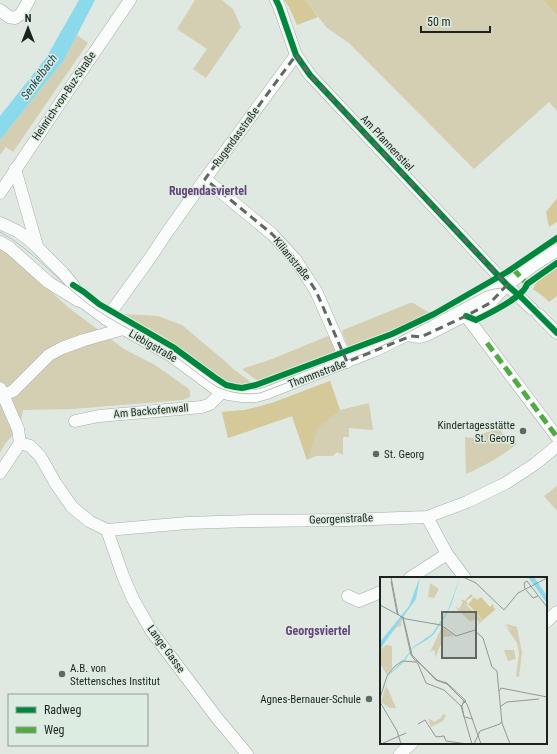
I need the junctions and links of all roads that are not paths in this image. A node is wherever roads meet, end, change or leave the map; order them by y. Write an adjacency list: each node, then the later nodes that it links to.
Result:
1 (29, 0): 4 (street)
2 (130, 0): 6 (street, Heinrich-von-Buz-Straße)
3 (276, 0): 5 (street, Am Pfannenstiel)
4 (0, 10)
5 (296, 55): 7 (street, Rugendasstraße); 13 (street, Am Pfannenstiel)
6 (15, 169): 8 (street, Heinrich-von-Buz-Straße); 11 (street)
7 (205, 179): 16 (street, Rugendasstraße); 20 (street, Kilianstraße)
8 (0, 193)
9 (0, 223): 11 (street, Liebigstraße)
10 (0, 242): 14 (street, Liebigstraße)
11 (37, 247): 14 (street, Liebigstraße)
12 (557, 250): 13 (street, Thommstraße)
13 (507, 285): 15 (street, Thommstraße); 18 (street, Am Pfannenstiel); 19 (street, Thommstraße)
14 (83, 302): 16 (street, Liebigstraße)
15 (466, 316): 19 (street, Thommstraße); 24 (street)
16 (106, 319): 17 (street, Liebigstraße)
17 (123, 329): 21 (street); 22 (street, Liebigstraße)
18 (557, 333)
19 (408, 335): 20 (street, Thommstraße)
20 (347, 362): 22 (street, Thommstraße)
21 (1, 391): 25 (street)
22 (222, 392): 23 (street, Am Backofenwall)
23 (74, 421)
24 (557, 437)
25 (20, 443): 27 (street); 29 (street)
26 (557, 446): 28 (street, Georgenstraße)
27 (0, 473)
28 (427, 517): 29 (street, Georgenstraße); 30 (street)
29 (107, 530): 38 (street, Lange Gasse)
30 (447, 554): 31 (street); 32 (street)
31 (412, 577)
32 (464, 577)
33 (380, 592): 34 (street)
34 (348, 596)
35 (557, 612): 36 (street)
36 (547, 621)
37 (411, 744): 39 (street)
38 (247, 754)
39 (400, 754)

